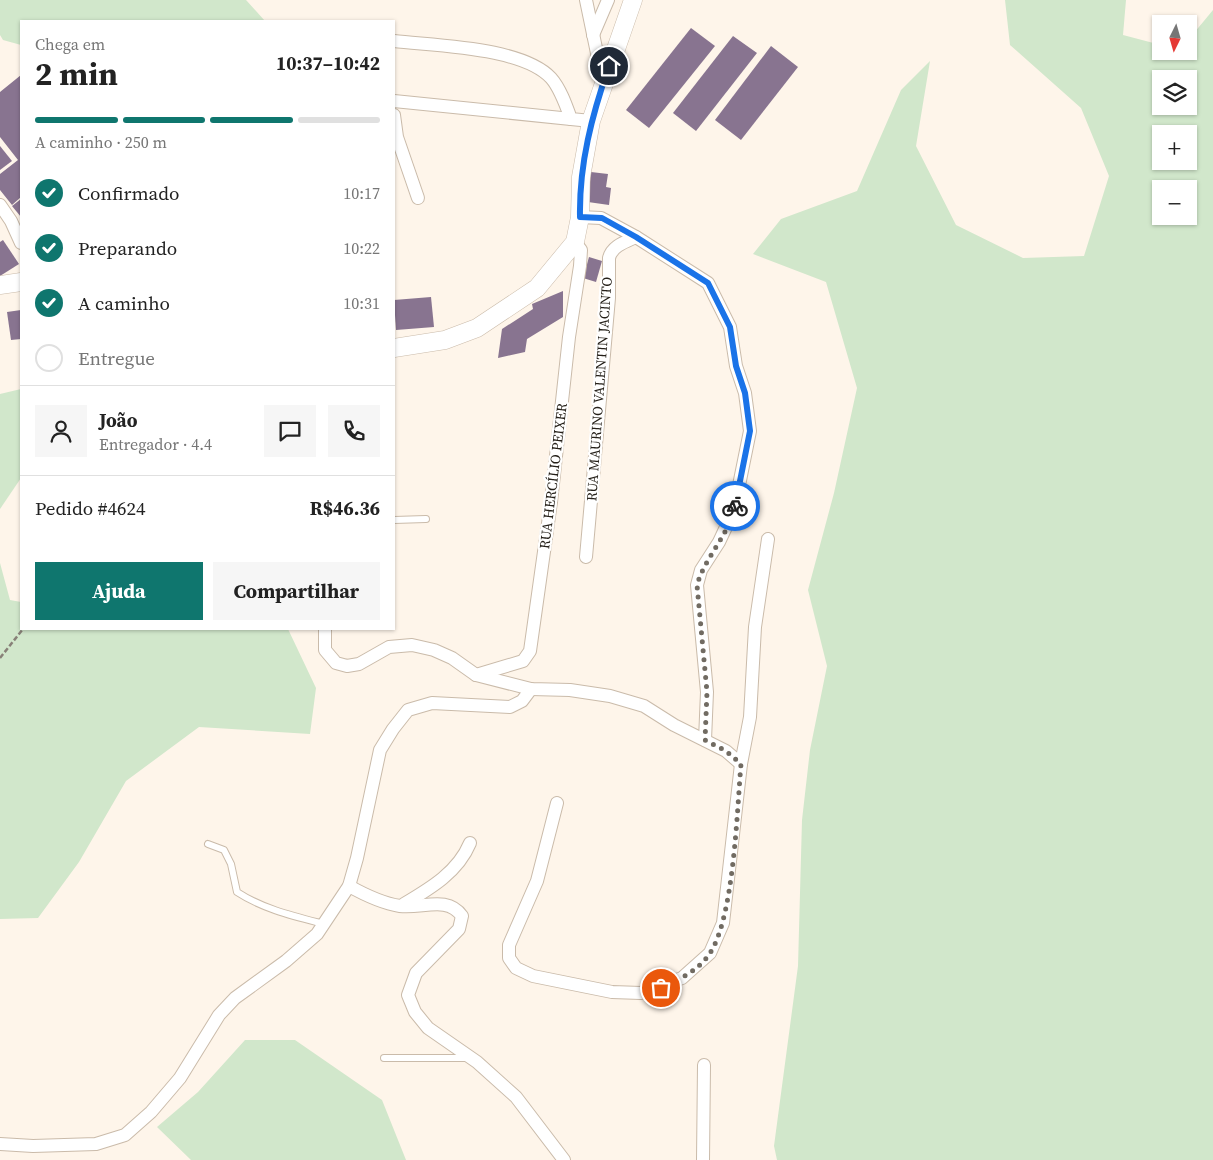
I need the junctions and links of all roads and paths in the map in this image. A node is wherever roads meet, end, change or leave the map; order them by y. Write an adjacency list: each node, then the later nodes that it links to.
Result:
1 (586, 0): 4 (street)
2 (608, 0): 4 (street)
3 (633, 0): 6 (street)
4 (593, 35): 6 (street)
5 (395, 42): 8 (street)
6 (603, 82): 9 (street)
7 (395, 102): 8 (street)
8 (571, 119): 9 (street)
9 (591, 121): 13 (street)
10 (395, 122): 11 (street)
11 (418, 198)
12 (0, 205): 15 (street)
13 (580, 217): 14 (street); 16 (street)
14 (636, 237): 23 (street, RUA MAURINO VALENTIN JACINTO); 29 (street)
15 (20, 240)
16 (575, 242): 19 (street); 27 (street, RUA HERCÍLIO PEIXER)
17 (20, 282): 18 (street)
18 (0, 285)
19 (395, 348)
20 (426, 519): 21 (lane)
21 (395, 520)
22 (768, 539): 30 (street)
23 (586, 556)
24 (21, 630): 26 (path)
25 (325, 630): 27 (street)
26 (0, 658)
27 (476, 675): 28 (street)
28 (530, 690): 29 (street); 34 (street)
29 (705, 740): 30 (street)
30 (741, 764): 31 (street)
31 (557, 803)
32 (470, 843): 35 (street)
33 (208, 844): 36 (lane)
34 (349, 886): 35 (street); 36 (street)
35 (401, 906): 38 (street)
36 (324, 924): 40 (street)
37 (384, 1058): 38 (lane)
38 (470, 1058): 41 (street)
39 (704, 1065): 42 (street)
40 (0, 1144)
41 (564, 1160)
42 (703, 1160)

